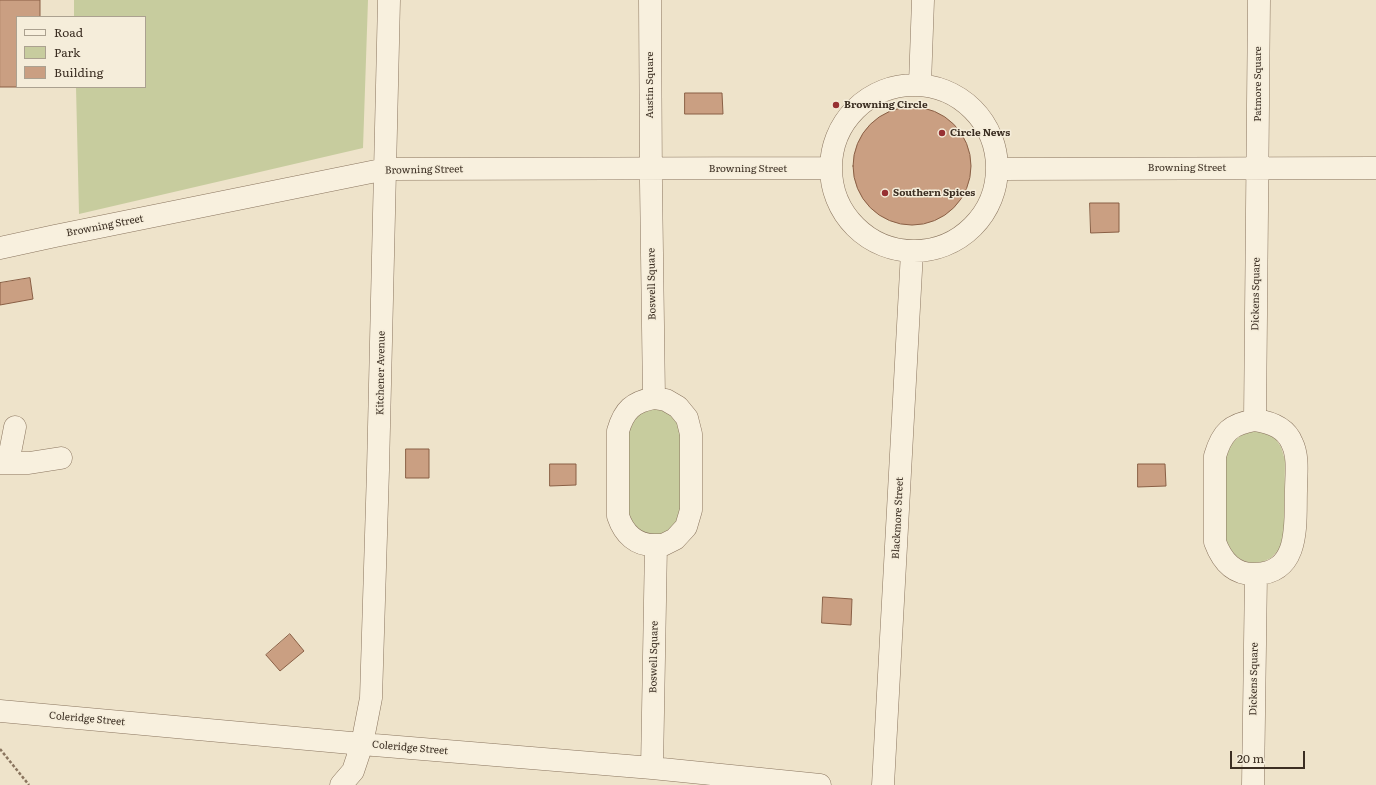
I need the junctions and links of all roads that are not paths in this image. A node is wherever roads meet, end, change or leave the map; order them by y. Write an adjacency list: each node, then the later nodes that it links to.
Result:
1 (389, 0): 9 (street, Kitchener Avenue)
2 (650, 0): 10 (street, Austin Square)
3 (923, 0): 5 (street)
4 (1259, 0): 7 (street, Patmore Square)
5 (920, 84): 6 (street); 11 (street)
6 (831, 168): 10 (street, Browning Street); 13 (street)
7 (1258, 168): 8 (street, Browning Street); 11 (street, Browning Street); 15 (street, Dickens Square)
8 (1376, 168)
9 (386, 169): 10 (street, Browning Street); 12 (street, Browning Street); 22 (street, Kitchener Avenue)
10 (651, 169): 14 (street, Boswell Square)
11 (998, 169): 13 (street)
12 (0, 248)
13 (912, 252): 26 (street, Blackmore Street)
14 (654, 398): 19 (street); 19 (street)
15 (1255, 420): 20 (street); 20 (street)
16 (15, 427): 18 (street)
17 (61, 458): 18 (street)
18 (4, 463)
19 (656, 545): 23 (street, Boswell Square)
20 (1256, 574): 27 (street, Dickens Square)
21 (0, 711): 22 (street, Coleridge Street)
22 (362, 744): 23 (street, Coleridge Street); 24 (street, Kitchener Avenue)
23 (652, 768): 25 (street, Coleridge Street)
24 (341, 785)
25 (820, 785)
26 (883, 785)
27 (1253, 785)

